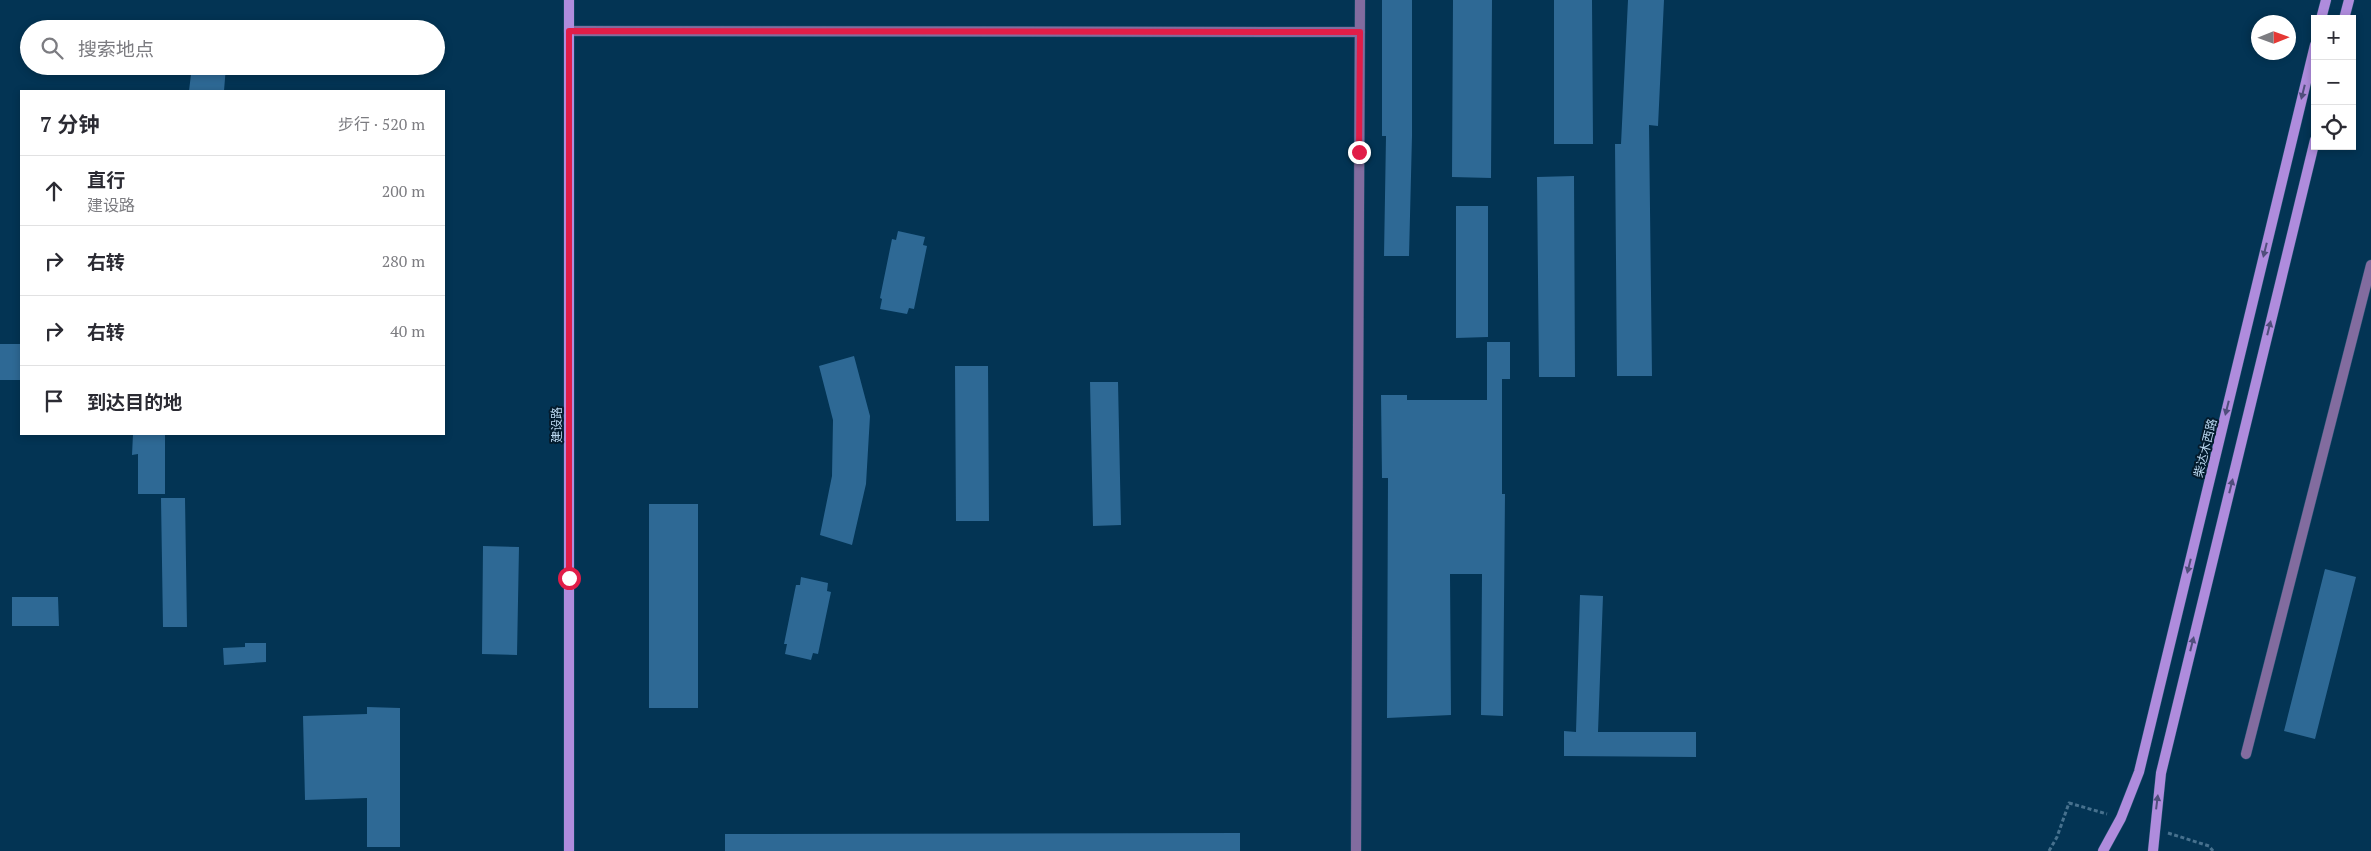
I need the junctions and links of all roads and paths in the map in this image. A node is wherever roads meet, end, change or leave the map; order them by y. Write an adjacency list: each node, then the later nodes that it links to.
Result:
1 (569, 0): 7 (main road, 建设路)
2 (1360, 0): 8 (street)
3 (2326, 0): 5 (main road)
4 (2349, 0): 6 (main road)
5 (2322, 15)
6 (2345, 15)
7 (569, 31): 8 (street); 14 (main road, 建设路)
8 (1360, 32): 15 (street)
9 (2311, 60): 17 (main road, 柴达木西路, one-way to 17)
10 (2313, 150): 18 (main road, one-way to 10)
11 (2371, 265): 12 (street)
12 (2246, 754)
13 (2068, 803): 16 (path)
14 (569, 851)
15 (1356, 851)
16 (2049, 851)
17 (2103, 851)
18 (2153, 851)

